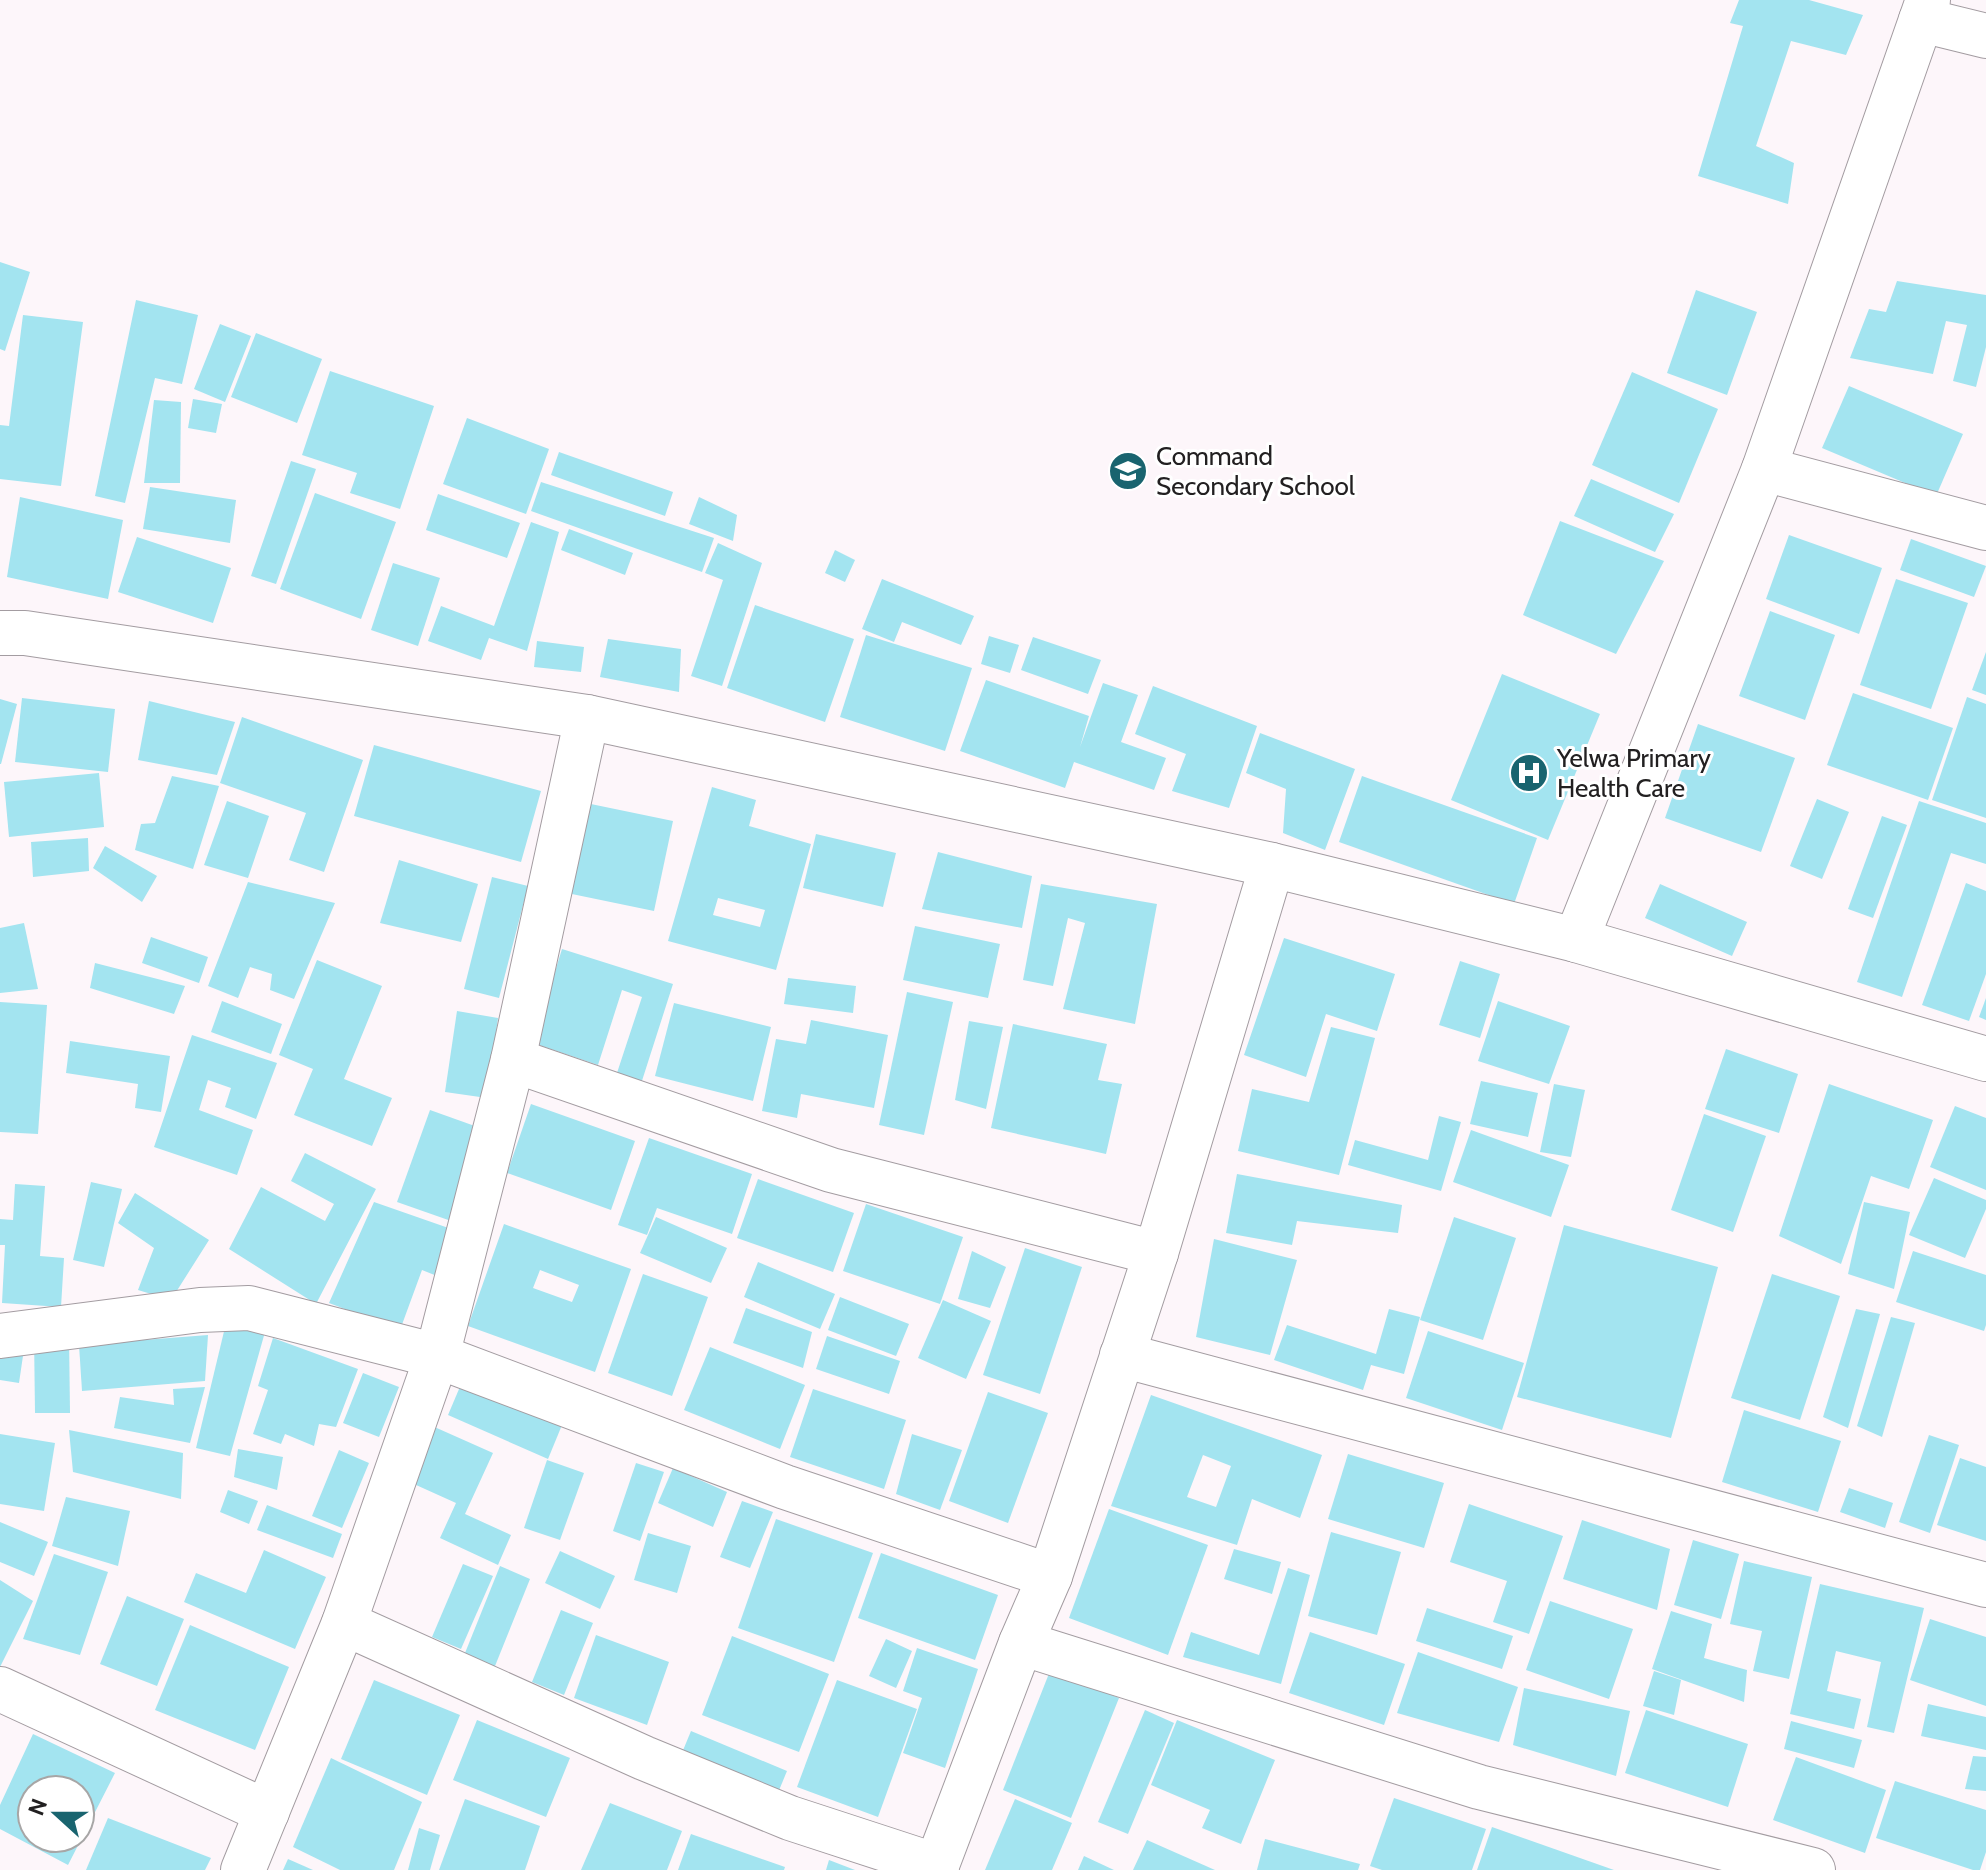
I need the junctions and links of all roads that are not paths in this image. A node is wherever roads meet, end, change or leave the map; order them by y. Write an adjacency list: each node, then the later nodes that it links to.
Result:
1 (1924, 10): 2 (street); 3 (street)
2 (1986, 36)
3 (1764, 469): 4 (street); 8 (street)
4 (1986, 528)
5 (0, 633): 6 (street)
6 (587, 717): 7 (street); 10 (street)
7 (1272, 865): 8 (street); 11 (street)
8 (1576, 940): 9 (street)
9 (1986, 1059)
10 (513, 1060): 11 (street); 14 (street)
11 (1156, 1253): 13 (street)
12 (0, 1336): 14 (street)
13 (1122, 1355): 15 (street); 16 (street)
14 (437, 1356): 15 (street); 17 (street)
15 (1050, 1576): 18 (street)
16 (1986, 1585)
17 (344, 1623): 20 (street); 21 (street)
18 (1021, 1643): 21 (street); 23 (street)
19 (0, 1689): 20 (street)
20 (267, 1812): 22 (street)
21 (936, 1868)
22 (243, 1870)
23 (1813, 1870)

